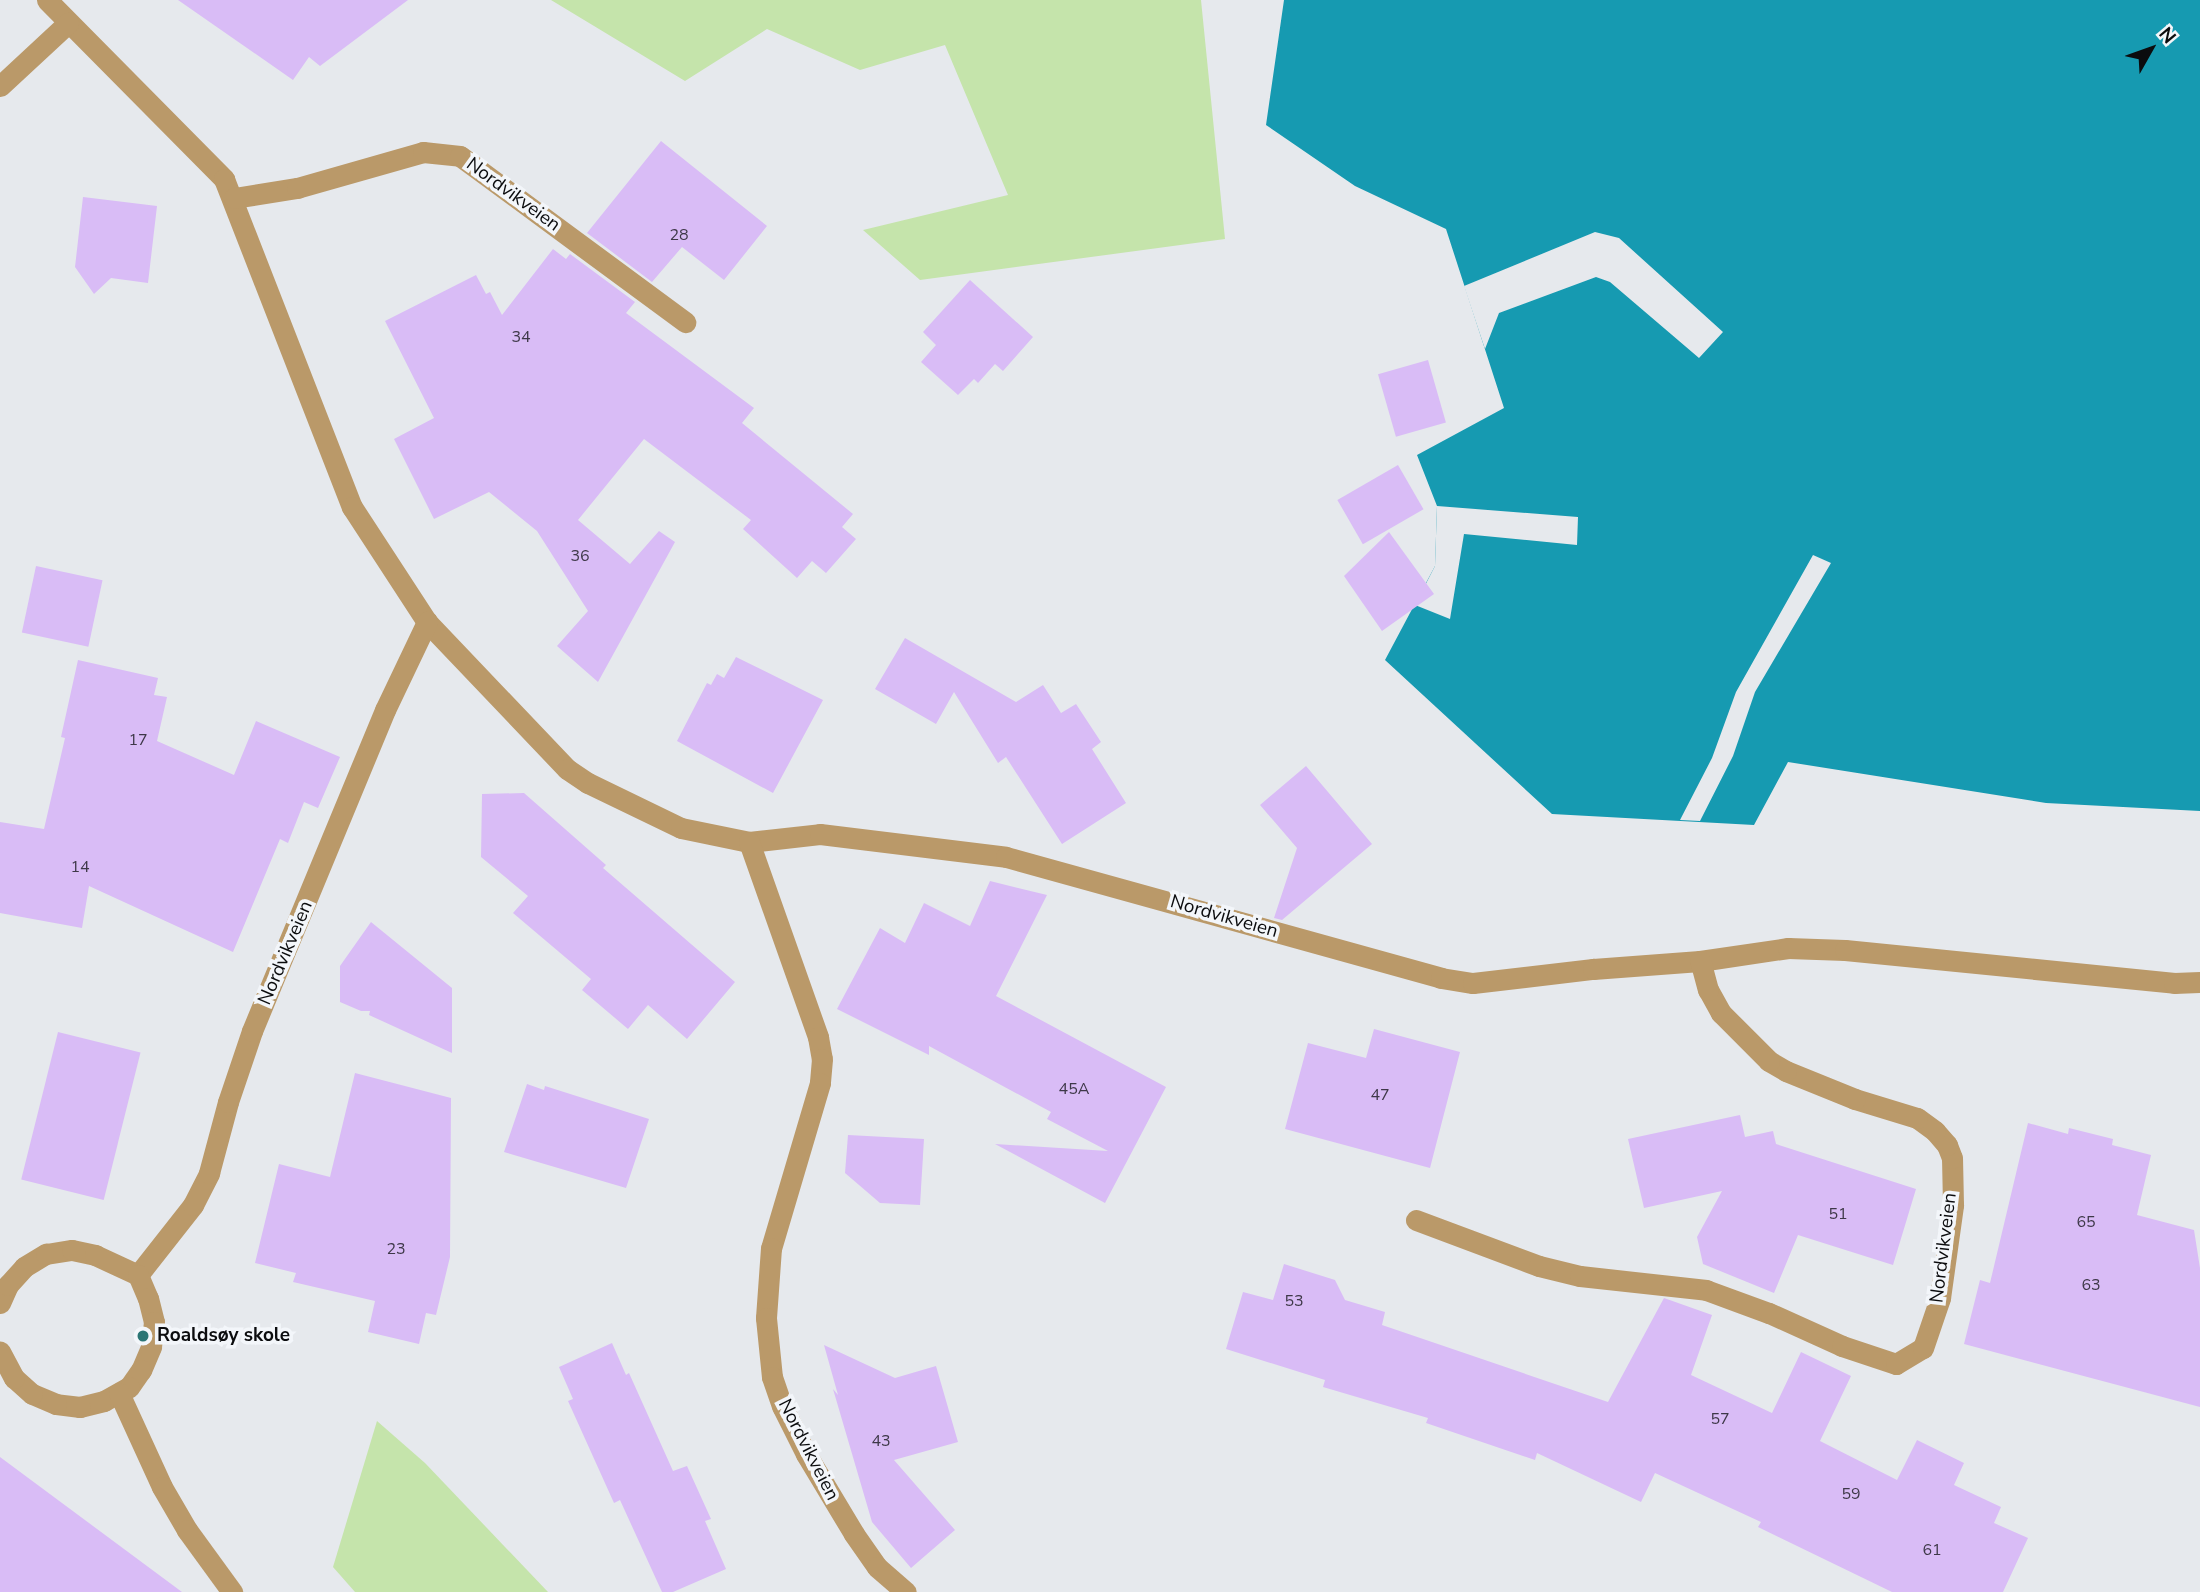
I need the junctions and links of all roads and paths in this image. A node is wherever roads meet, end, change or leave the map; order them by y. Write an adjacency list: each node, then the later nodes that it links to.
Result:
1 (47, 0): 2 (street, Nordvikveien)
2 (68, 23): 3 (street); 4 (street, Nordvikveien)
3 (0, 86)
4 (234, 198): 5 (street, Nordvikveien); 6 (street, Nordvikveien)
5 (685, 322)
6 (427, 622): 7 (street, Nordvikveien); 12 (street, Nordvikveien)
7 (750, 842): 8 (street, Nordvikveien); 17 (street, Nordvikveien)
8 (1700, 961): 9 (street, Nordvikveien); 10 (street, Nordvikveien)
9 (2200, 982)
10 (1416, 1220)
11 (6, 1275): 12 (street); 13 (street)
12 (138, 1275): 15 (street)
13 (0, 1303)
14 (0, 1352): 15 (street)
15 (119, 1393): 16 (street)
16 (232, 1592)
17 (906, 1592)

